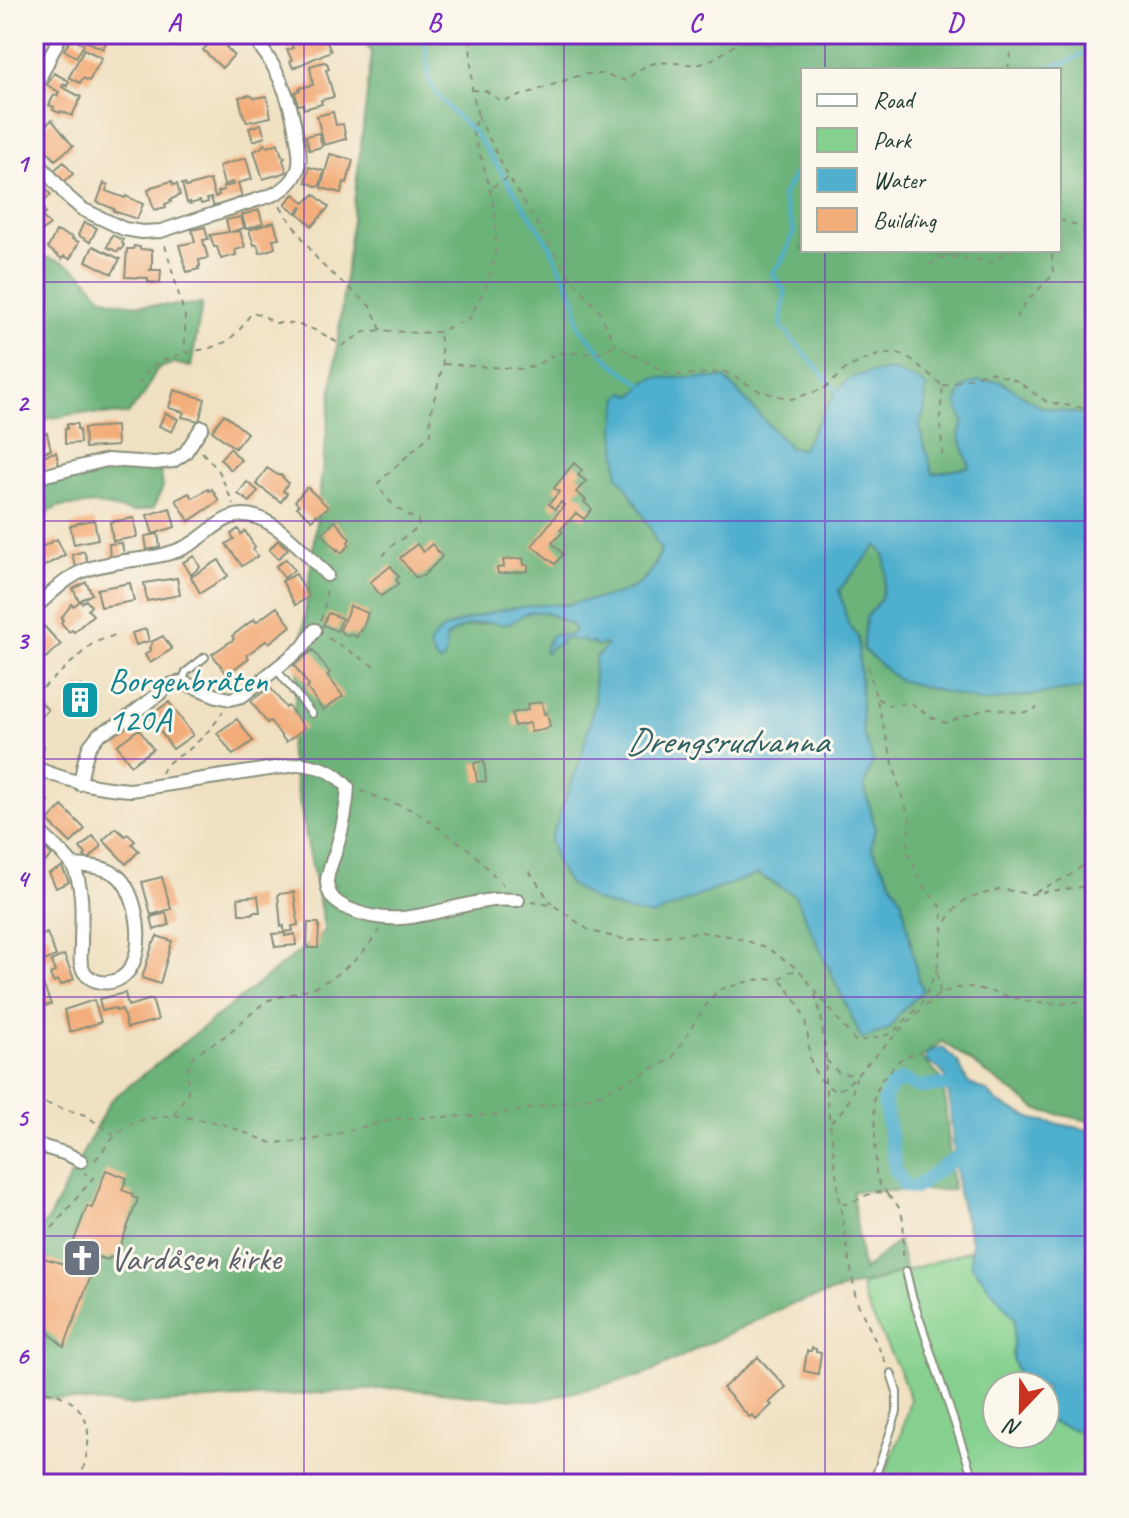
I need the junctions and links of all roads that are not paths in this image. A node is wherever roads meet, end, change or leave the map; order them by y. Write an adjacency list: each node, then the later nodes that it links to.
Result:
1 (61, 34): 3 (street)
2 (249, 34): 4 (street)
3 (34, 90)
4 (34, 158)
5 (202, 427): 6 (street)
6 (34, 478)
7 (327, 575): 8 (street)
8 (34, 608)
9 (315, 630): 11 (street)
10 (205, 657): 12 (lane)
11 (276, 669): 12 (street); 13 (lane)
12 (182, 682): 15 (street)
13 (312, 714)
14 (34, 767): 15 (street)
15 (80, 784): 18 (street)
16 (34, 827): 17 (street)
17 (72, 865): 17 (street)
18 (518, 900)
19 (34, 1144): 20 (street)
20 (80, 1166)
21 (906, 1271): 24 (lane)
22 (891, 1373): 23 (lane)
23 (873, 1484)
24 (975, 1484)

